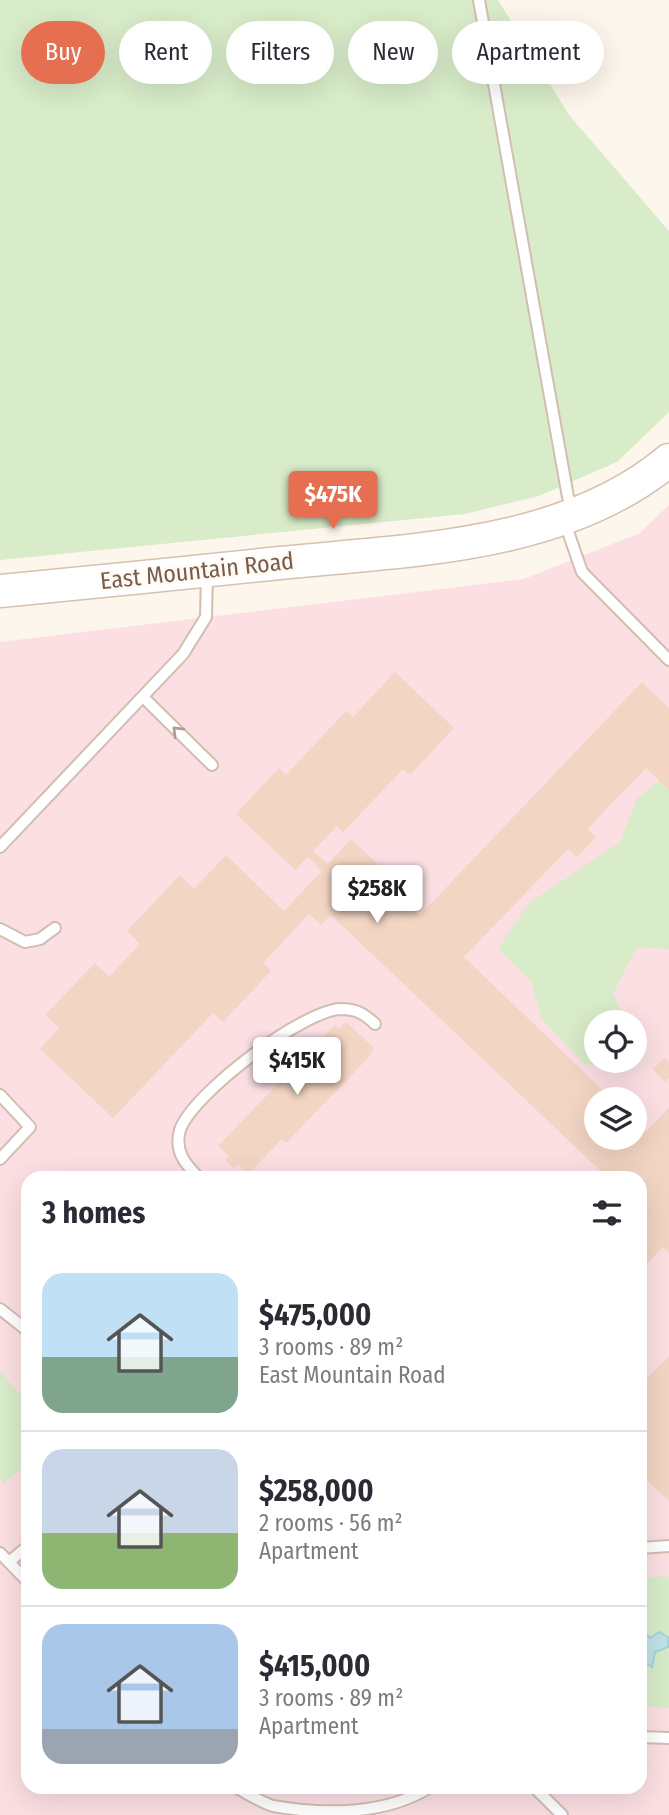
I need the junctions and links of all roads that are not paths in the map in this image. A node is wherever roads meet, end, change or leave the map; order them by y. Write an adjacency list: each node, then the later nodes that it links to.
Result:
1 (479, 0): 3 (lane)
2 (669, 460): 3 (street, East Mountain Road)
3 (569, 516): 4 (street, East Mountain Road); 6 (lane)
4 (207, 570): 5 (street, East Mountain Road); 7 (lane)
5 (0, 591)
6 (669, 660)
7 (143, 697): 8 (lane, one-way to 7); 9 (lane)
8 (212, 765)
9 (0, 847)
10 (55, 928): 11 (lane)
11 (0, 929)
12 (375, 1024): 15 (lane)
13 (0, 1094): 14 (lane)
14 (0, 1159)
15 (192, 1171)
16 (0, 1309): 17 (lane)
17 (21, 1326)
18 (669, 1546): 19 (lane)
19 (647, 1548)
20 (21, 1552): 22 (lane)
21 (0, 1553): 22 (lane)
22 (9, 1562): 23 (lane)
23 (21, 1575)
24 (647, 1737): 25 (lane)
25 (669, 1738)
26 (248, 1794): 27 (lane)
27 (416, 1794)
28 (541, 1794): 29 (lane)
29 (562, 1815)

